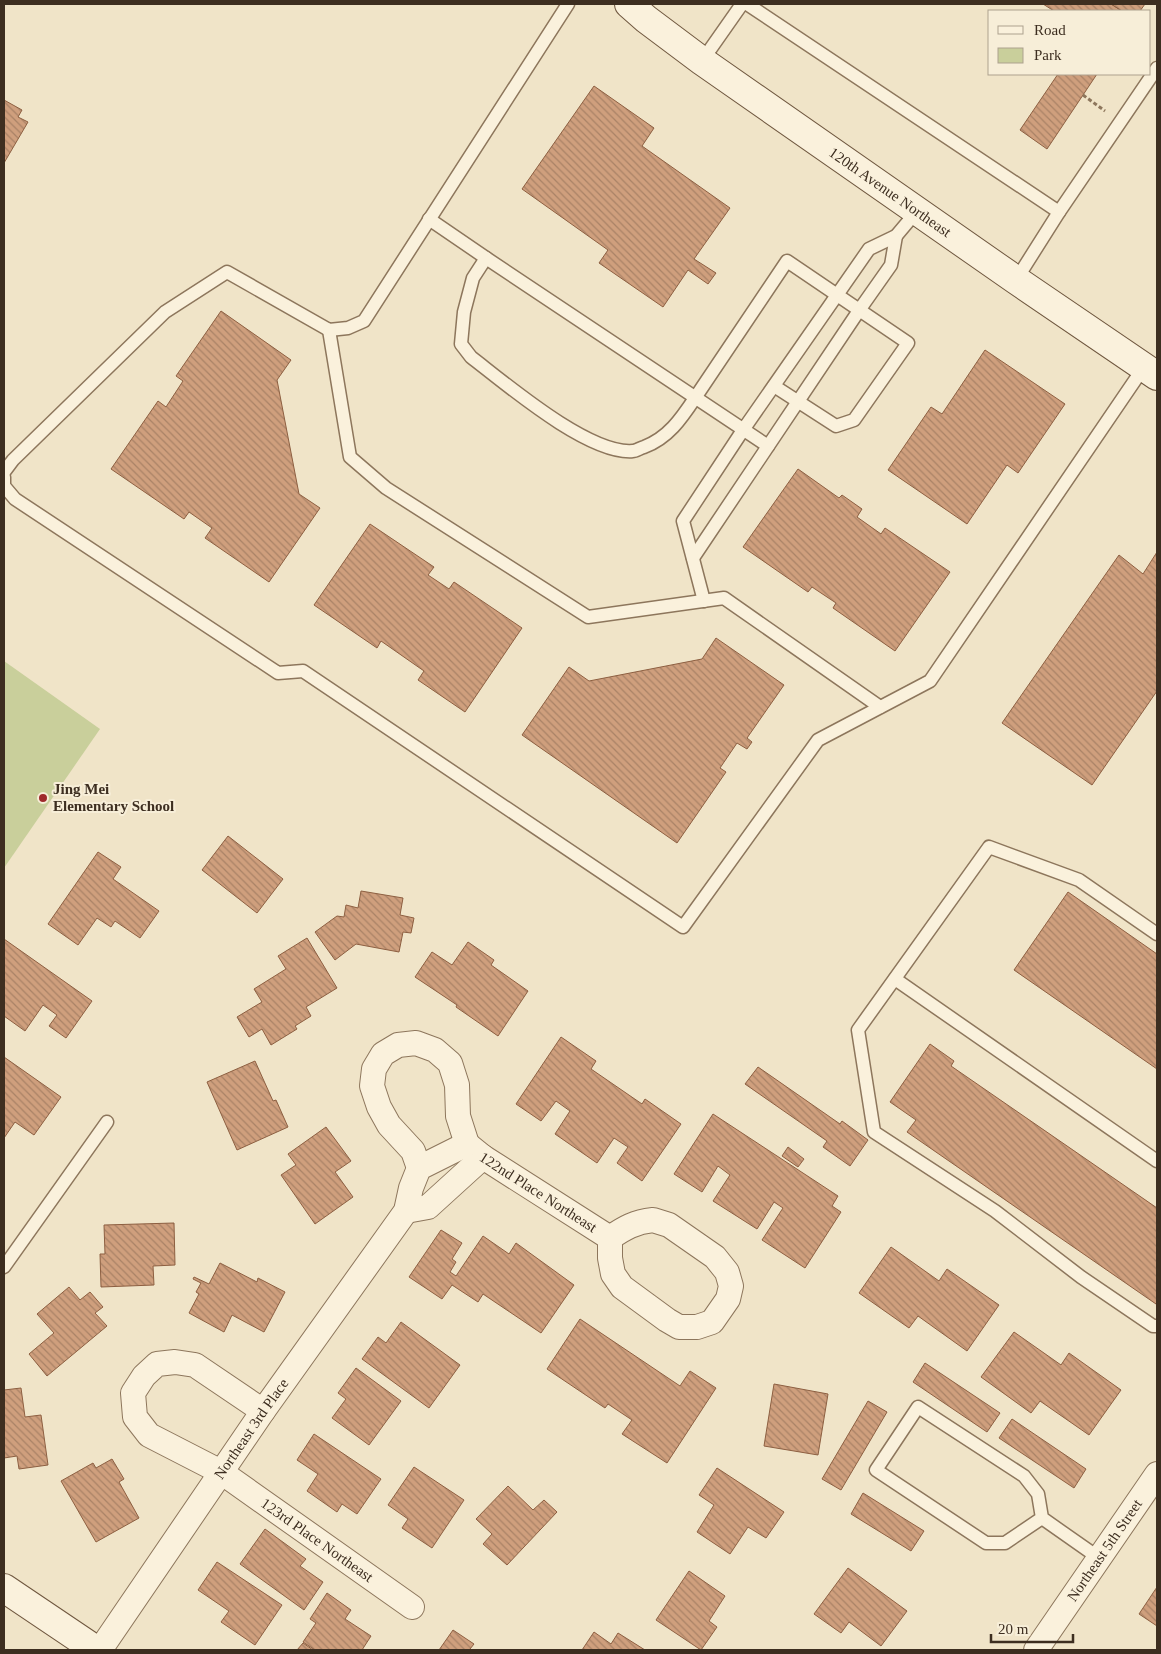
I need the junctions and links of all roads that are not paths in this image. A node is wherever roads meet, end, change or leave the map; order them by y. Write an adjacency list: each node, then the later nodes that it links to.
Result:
1 (568, 4): 9 (lane)
2 (629, 4): 5 (street, 120th Avenue Northeast)
3 (742, 4): 5 (lane)
4 (747, 4): 8 (lane)
5 (702, 61): 7 (street, 120th Avenue Northeast)
6 (1157, 68): 8 (lane)
7 (917, 211): 10 (lane); 12 (street, 120th Avenue Northeast)
8 (1059, 212): 12 (lane)
9 (429, 219): 11 (lane); 15 (lane)
10 (896, 236): 13 (lane); 14 (lane)
11 (486, 258): 18 (lane); 18 (lane)
12 (1016, 280): 16 (street, 120th Avenue Northeast)
13 (838, 295): 14 (lane); 17 (lane); 18 (lane)
14 (860, 309): 19 (lane); 19 (lane)
15 (329, 330): 22 (lane); 25 (lane)
16 (1151, 371): 26 (lane)
17 (774, 386): 19 (lane); 20 (lane)
18 (695, 398): 20 (lane)
19 (798, 402): 21 (lane)
20 (742, 430): 21 (lane); 24 (lane)
21 (768, 446): 24 (lane)
22 (4, 472)
23 (4, 477): 26 (lane)
24 (694, 558): 25 (lane)
25 (704, 601): 26 (lane)
26 (880, 707)
27 (1157, 934): 28 (lane)
28 (895, 979): 31 (lane); 36 (lane)
29 (107, 1122): 35 (lane)
30 (475, 1151): 32 (street); 32 (street); 33 (street); 34 (street, 122nd Place Northeast)
31 (1157, 1160)
32 (419, 1168): 33 (street, Northeast 3rd Place)
33 (406, 1211): 37 (street, Northeast 3rd Place)
34 (610, 1238): 34 (street, 122nd Place Northeast)
35 (4, 1267)
36 (1157, 1326)
37 (263, 1411): 38 (street, Northeast 3rd Place); 38 (street, 123rd Place Northeast)
38 (221, 1472): 43 (street, 123rd Place Northeast); 45 (street, Northeast 3rd Place)
39 (1157, 1474): 41 (street, Northeast 5th Street)
40 (1042, 1518): 40 (lane); 41 (lane)
41 (1099, 1558): 46 (street, Northeast 5th Street)
42 (4, 1588): 44 (street)
43 (412, 1607)
44 (96, 1650)
45 (100, 1650)
46 (1036, 1650)

